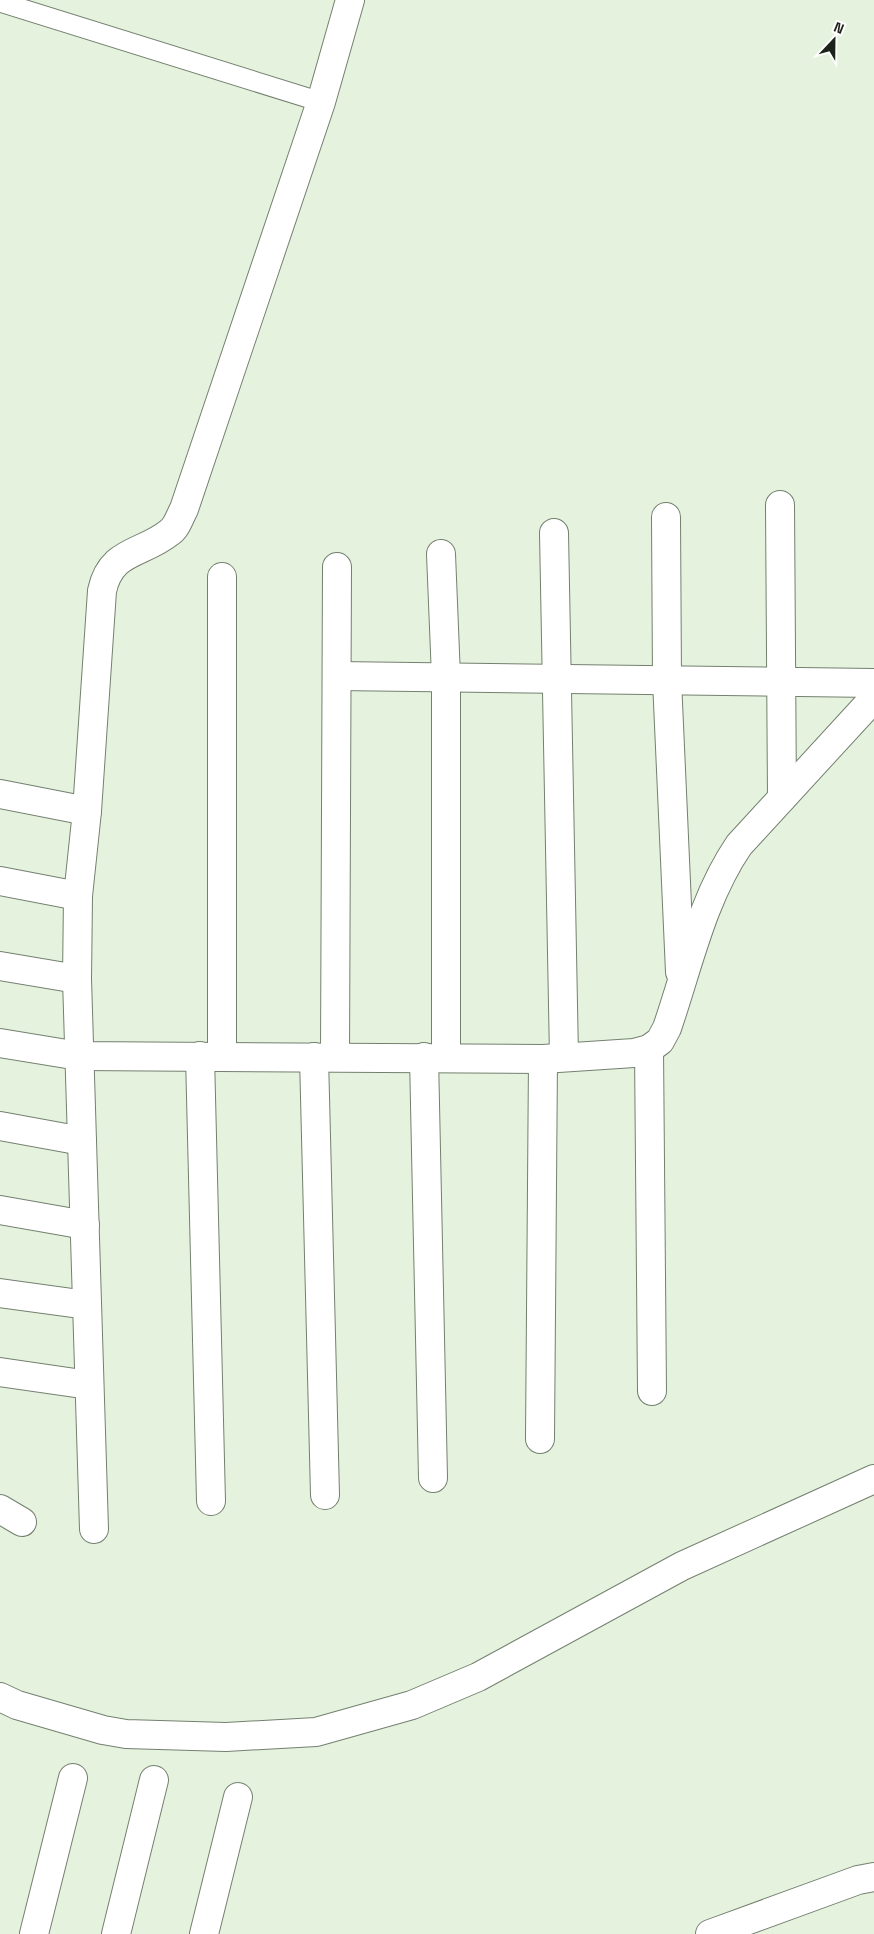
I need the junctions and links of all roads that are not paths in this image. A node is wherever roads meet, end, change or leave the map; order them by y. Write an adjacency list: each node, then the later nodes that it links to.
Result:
1 (350, 0): 3 (street)
2 (0, 2): 3 (lane)
3 (322, 102): 19 (street)
4 (780, 504): 14 (street)
5 (666, 517): 13 (street)
6 (554, 533): 12 (street)
7 (441, 554): 11 (street)
8 (338, 567): 10 (street)
9 (222, 577): 28 (street)
10 (337, 676): 11 (street); 29 (street)
11 (446, 677): 12 (street); 30 (street)
12 (557, 678): 13 (street); 31 (street)
13 (667, 680): 14 (street); 24 (street)
14 (781, 682): 15 (street); 18 (street)
15 (874, 683)
16 (874, 698): 18 (street)
17 (0, 794): 19 (street)
18 (782, 798): 24 (street)
19 (87, 810): 21 (street)
20 (0, 881): 21 (street)
21 (78, 896): 23 (street)
22 (0, 966): 23 (street)
23 (77, 979): 27 (street)
24 (681, 989): 26 (street)
25 (0, 1043): 27 (street)
26 (649, 1049): 31 (street); 40 (street)
27 (79, 1056): 28 (street); 33 (street)
28 (211, 1056): 29 (street); 45 (street)
29 (325, 1057): 30 (street); 44 (street)
30 (435, 1057): 31 (street); 42 (street)
31 (554, 1058): 41 (street)
32 (0, 1126): 33 (street)
33 (82, 1141): 35 (street)
34 (0, 1210): 35 (street)
35 (85, 1225): 37 (street)
36 (0, 1293): 37 (street)
37 (87, 1305): 39 (street)
38 (0, 1372): 39 (street)
39 (89, 1385): 46 (street)
40 (652, 1391)
41 (540, 1439)
42 (433, 1478)
43 (874, 1479): 47 (street)
44 (325, 1495)
45 (211, 1501)
46 (94, 1529)
47 (0, 1697)
48 (73, 1778): 52 (street)
49 (154, 1780): 53 (street)
50 (238, 1797): 54 (street)
51 (874, 1877): 55 (street)
52 (34, 1934)
53 (116, 1934)
54 (204, 1934)
55 (710, 1934)

